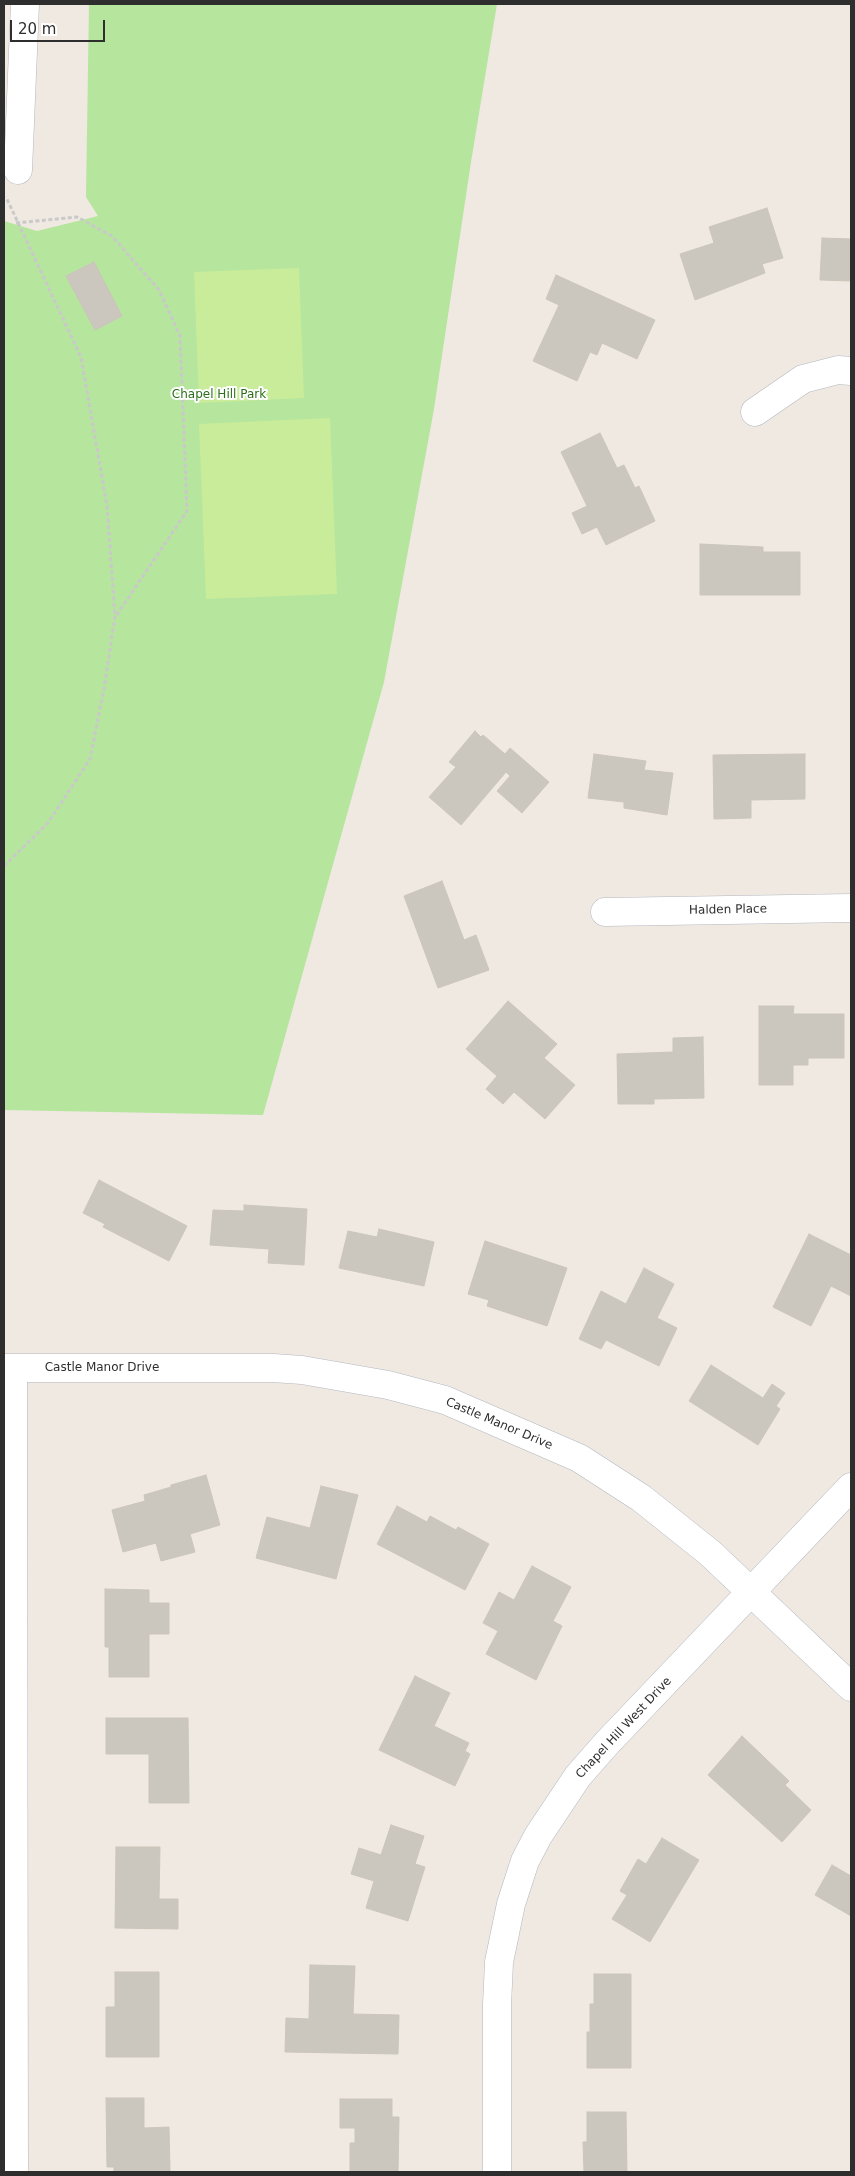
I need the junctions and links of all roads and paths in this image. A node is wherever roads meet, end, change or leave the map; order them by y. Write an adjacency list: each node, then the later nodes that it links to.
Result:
1 (25, 4): 2 (street)
2 (11, 181): 3 (path)
3 (16, 223): 6 (path); 6 (path)
4 (851, 371): 5 (street)
5 (755, 412)
6 (115, 616): 7 (path)
7 (4, 866)
8 (851, 908): 9 (street, Halden Place)
9 (605, 912)
10 (8, 1368): 12 (street, Castle Manor Drive); 14 (street)
11 (851, 1488): 12 (street, Chapel Hill West Drive)
12 (752, 1593): 13 (street, Castle Manor Drive); 15 (street, Chapel Hill West Drive)
13 (851, 1687)
14 (14, 2172)
15 (497, 2172)

